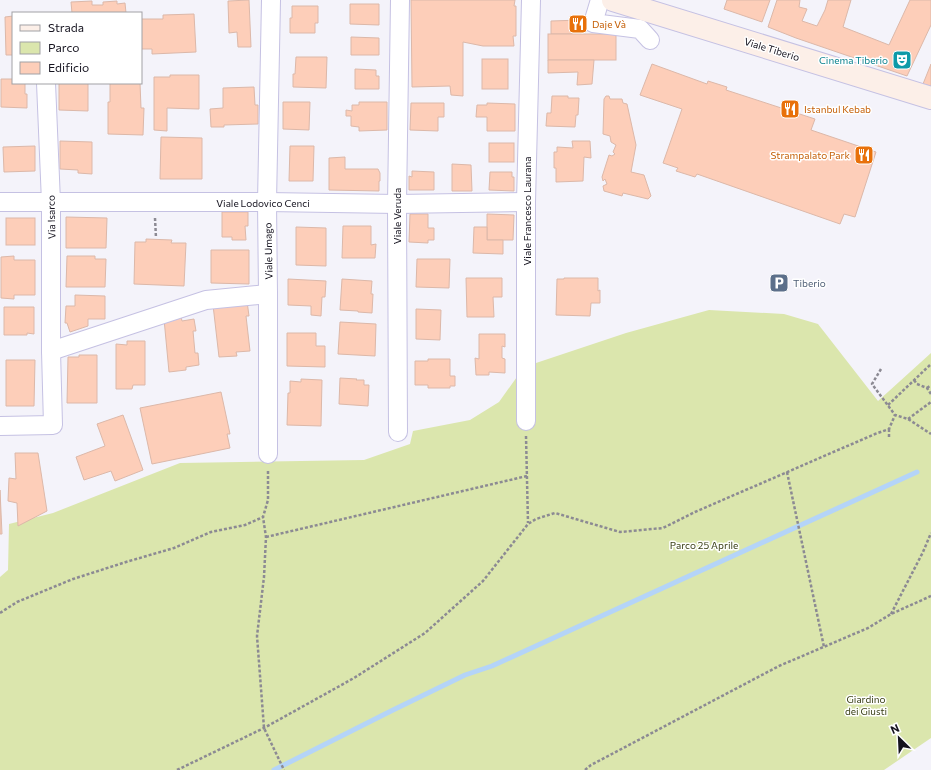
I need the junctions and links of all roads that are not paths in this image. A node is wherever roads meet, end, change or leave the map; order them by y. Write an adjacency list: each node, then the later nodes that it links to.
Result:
1 (271, 0): 10 (street, Viale Umago)
2 (400, 0): 12 (street, Viale Veruda)
3 (532, 0): 11 (street, Viale Francesco Laurana)
4 (618, 2): 5 (street, Viale Tiberio); 7 (street, Viale Tiberio)
5 (650, 40)
6 (46, 84): 9 (street, Via Isarco)
7 (931, 98)
8 (0, 202): 9 (street, Viale Lodovico Cenci)
9 (52, 202): 10 (street, Viale Lodovico Cenci); 14 (street, Via Isarco)
10 (267, 202): 12 (street, Viale Lodovico Cenci); 13 (street, Viale Umago)
11 (526, 202): 12 (street, Viale Lodovico Cenci); 15 (street, Viale Francesco Laurana)
12 (397, 204): 17 (street, Viale Veruda)
13 (268, 294): 14 (street); 18 (street, Viale Umago)
14 (51, 351): 16 (street, Via Isarco)
15 (526, 421)
16 (0, 426)
17 (398, 432)
18 (268, 454)

